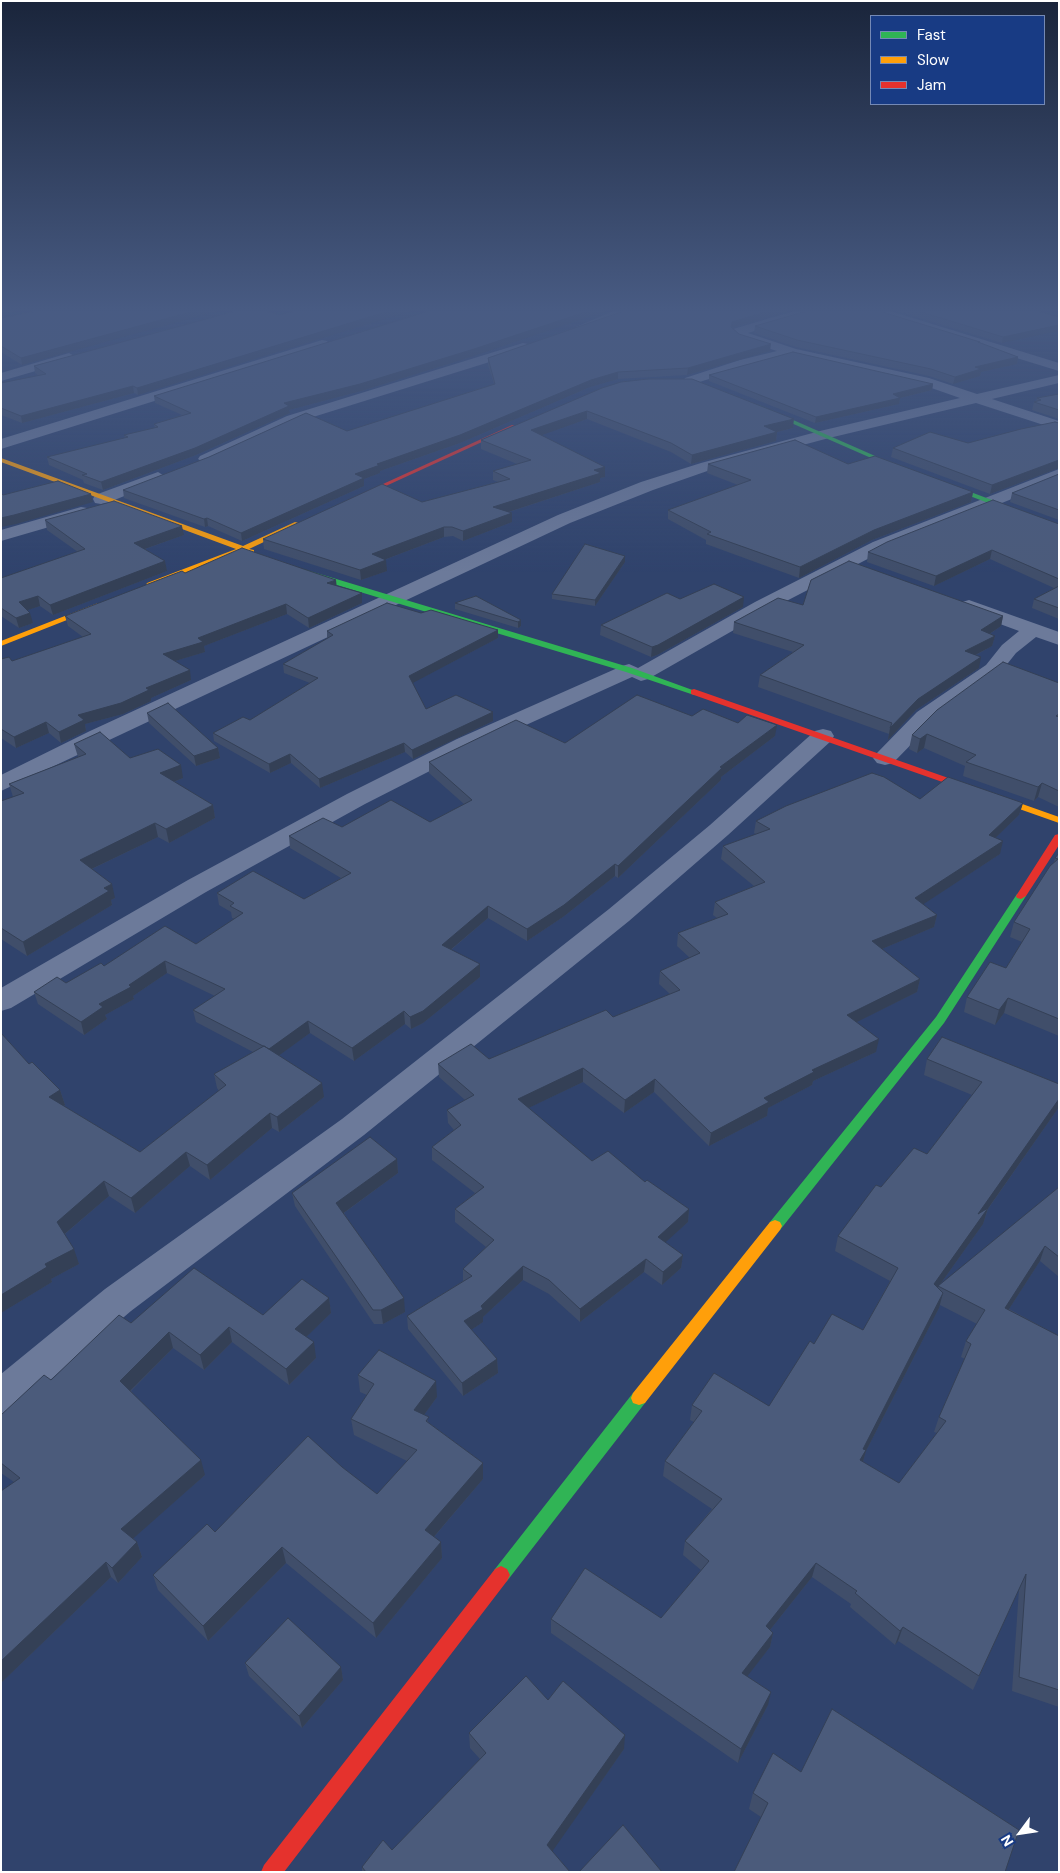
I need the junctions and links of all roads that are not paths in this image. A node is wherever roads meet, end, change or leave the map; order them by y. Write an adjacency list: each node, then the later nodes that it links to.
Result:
1 (148, 398): 8 (street)
2 (358, 398): 10 (street)
3 (978, 399): 6 (street); 7 (street)
4 (747, 403): 7 (street)
5 (524, 422): 15 (street)
6 (1059, 426)
7 (825, 434): 14 (street); 25 (street)
8 (1, 444)
9 (1, 460): 13 (street)
10 (194, 464)
11 (175, 471): 13 (street)
12 (1059, 474): 14 (street)
13 (107, 501): 18 (street); 19 (street)
14 (989, 502): 17 (street); 21 (street)
15 (340, 505)
16 (305, 521): 19 (street)
17 (1059, 528)
18 (1, 536)
19 (243, 549): 20 (street); 24 (street)
20 (259, 555)
21 (847, 562): 23 (street); 31 (street)
22 (292, 567): 25 (street)
23 (873, 572)
24 (139, 590)
25 (395, 599): 31 (street); 34 (street)
26 (113, 600): 30 (street)
27 (952, 600): 28 (street)
28 (1034, 629): 29 (street); 33 (street)
29 (1059, 640)
30 (1, 644)
31 (635, 673): 32 (street); 37 (street)
32 (823, 736): 33 (street); 38 (street)
33 (884, 758): 35 (street)
34 (1, 784)
35 (1059, 820)
36 (1059, 837): 39 (street)
37 (1, 1002)
38 (1, 1398)
39 (271, 1872)

